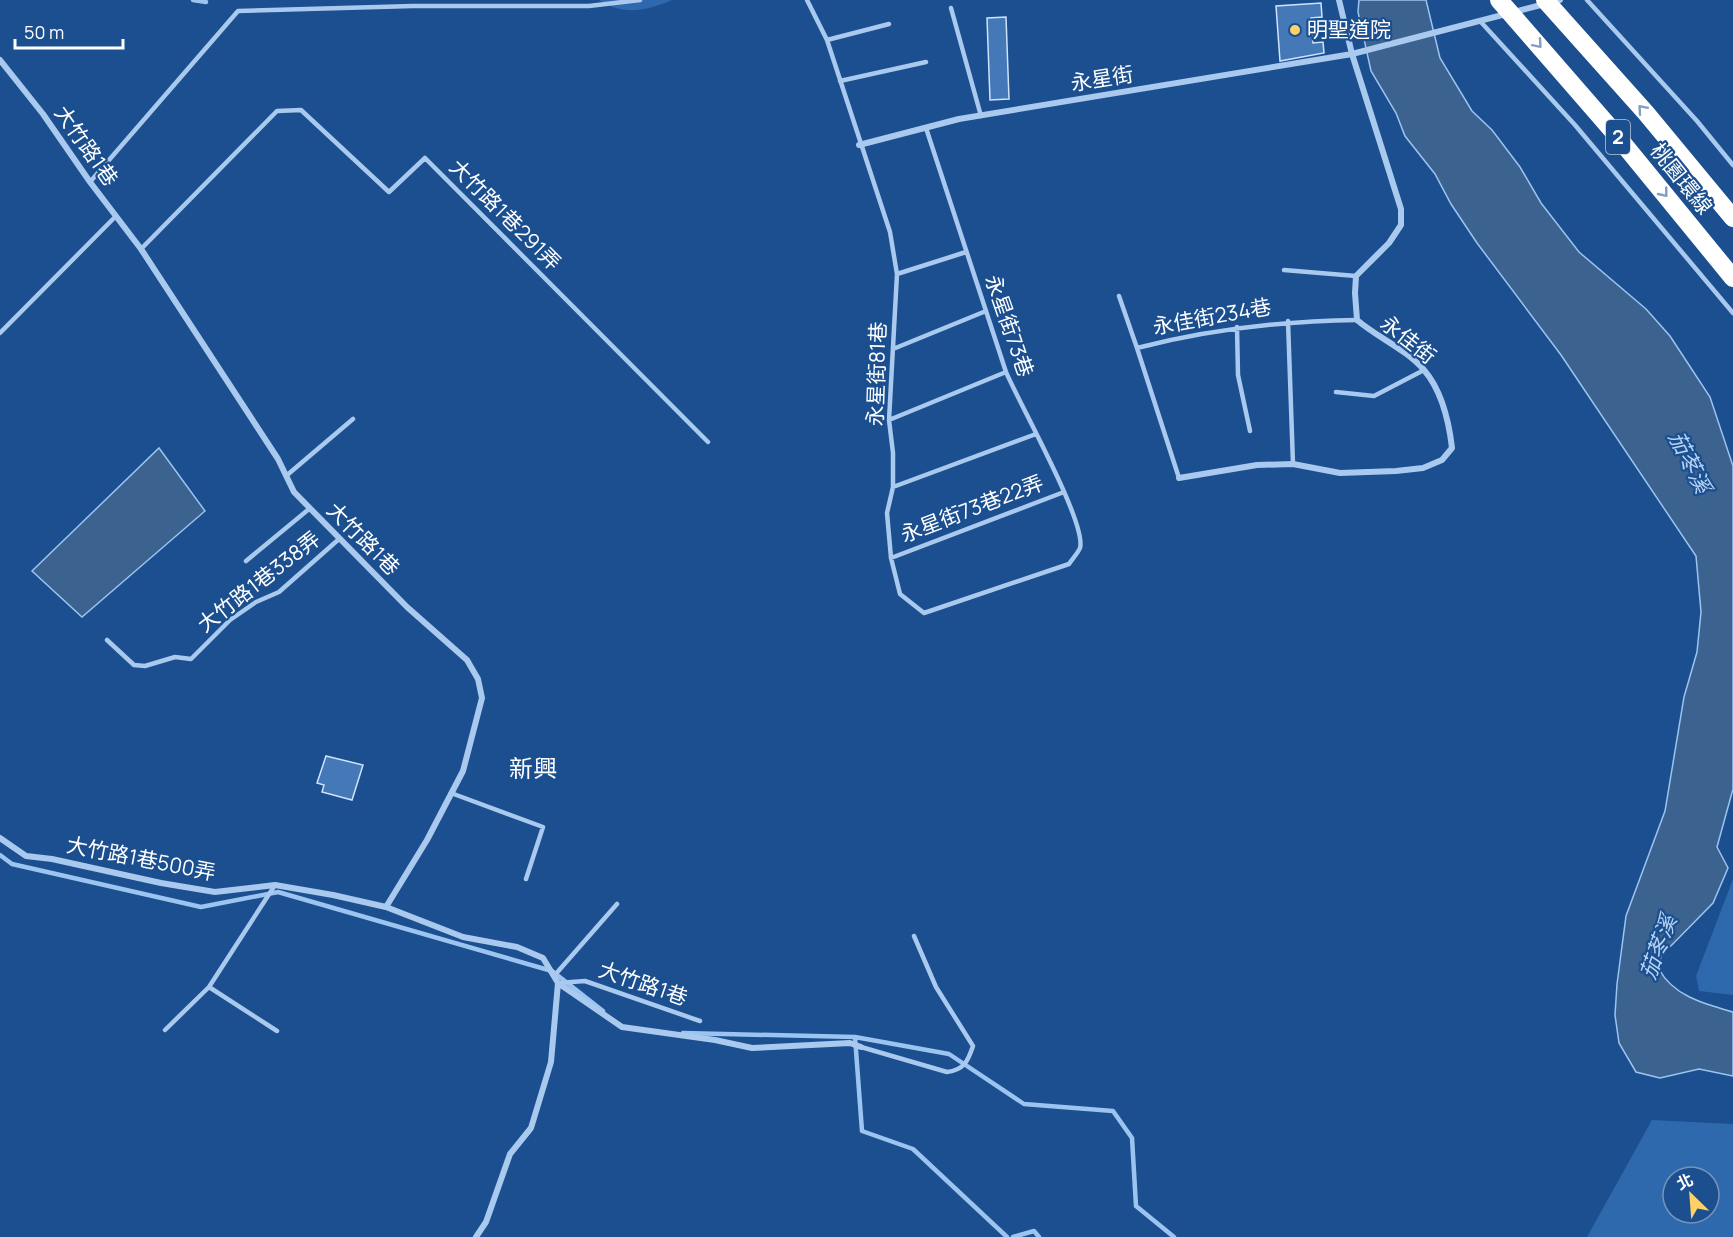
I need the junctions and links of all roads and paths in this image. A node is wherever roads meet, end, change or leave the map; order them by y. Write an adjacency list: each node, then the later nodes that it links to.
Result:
1 (640, 0): 8 (lane)
2 (807, 0): 12 (lane, 永星街81巷)
3 (1339, 0): 13 (street)
4 (1499, 0): 29 (highway, 桃園環線 / 2, one-way to 29, bridge)
5 (1545, 0): 23 (highway, 桃園環線 / 2, one-way to 5, bridge)
6 (1560, 0): 10 (street)
7 (1587, 0): 20 (lane)
8 (413, 3): 21 (lane)
9 (951, 8): 17 (lane)
10 (1479, 20): 13 (street, 永星街); 32 (lane)
11 (889, 24): 12 (lane)
12 (827, 40): 16 (lane, 永星街81巷)
13 (1352, 54): 17 (street, 永星街); 28 (street)
14 (0, 60): 21 (street, 大竹路1巷)
15 (926, 62): 16 (lane)
16 (840, 81): 19 (lane, 永星街81巷)
17 (981, 116): 18 (street, 永星街)
18 (926, 128): 19 (street, 永星街); 25 (lane, 永星街73巷)
19 (859, 145): 27 (lane, 永星街81巷)
20 (1733, 165)
21 (90, 182): 22 (street, 大竹路1巷)
22 (115, 217): 24 (street, 大竹路1巷); 36 (lane)
23 (1733, 218)
24 (141, 249): 46 (lane, 大竹路1巷291弄); 48 (street, 大竹路1巷)
25 (966, 252): 27 (lane); 31 (lane, 永星街73巷)
26 (1284, 270): 28 (lane)
27 (897, 274): 38 (lane, 永星街81巷)
28 (1356, 276): 33 (street, 永佳街)
29 (1733, 278)
30 (1119, 296): 37 (lane)
31 (986, 312): 38 (lane); 40 (lane, 永星街73巷)
32 (1733, 313)
33 (1357, 320): 34 (lane, 永佳街234巷); 39 (street, 永佳街)
34 (1288, 321): 35 (lane, 永佳街234巷); 47 (lane)
35 (1237, 327): 37 (lane, 永佳街234巷); 44 (lane)
36 (0, 333)
37 (1137, 348): 49 (lane, 永佳街234巷)
38 (893, 350): 43 (lane, 永星街81巷)
39 (1424, 370): 41 (lane); 47 (street, 永佳街)
40 (1006, 372): 43 (lane); 45 (lane, 永星街73巷)
41 (1336, 392)
42 (353, 419): 48 (lane)
43 (889, 420): 50 (lane, 永星街81巷)
44 (1250, 431)
45 (1036, 434): 50 (lane); 51 (lane, 永星街73巷)
46 (708, 442)
47 (1293, 464): 49 (street, 永佳街)
48 (286, 476): 52 (street, 大竹路1巷)
49 (1179, 478)
50 (893, 487): 54 (lane, 永星街81巷)
51 (1064, 492): 54 (lane, 永星街73巷22弄); 56 (lane, 永星街73巷)
52 (309, 509): 53 (street, 大竹路1巷); 55 (lane)
53 (339, 539): 57 (lane, 大竹路1巷338弄); 58 (street, 大竹路1巷)
54 (891, 558): 56 (lane, 永星街81巷)
55 (246, 561)
56 (909, 604)
57 (107, 640)
58 (451, 793): 60 (lane); 63 (street, 大竹路1巷)
59 (0, 838): 61 (street, 大竹路1巷500弄)
60 (526, 879)
61 (275, 885): 63 (street, 大竹路1巷500弄); 67 (lane)
62 (617, 904): 65 (lane)
63 (386, 907): 65 (street)
64 (914, 936): 71 (lane)
65 (554, 976): 66 (street)
66 (559, 983): 68 (lane, 大竹路1巷); 71 (street); 72 (street)
67 (209, 987): 69 (lane); 70 (lane)
68 (700, 1021)
69 (165, 1030)
70 (277, 1031)
71 (861, 1047)
72 (476, 1237)

